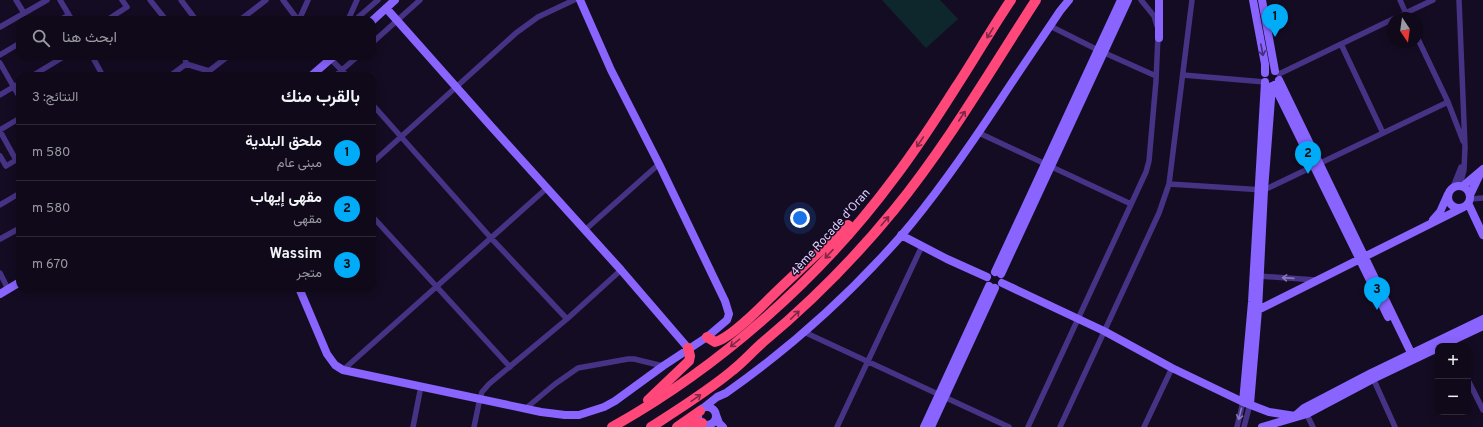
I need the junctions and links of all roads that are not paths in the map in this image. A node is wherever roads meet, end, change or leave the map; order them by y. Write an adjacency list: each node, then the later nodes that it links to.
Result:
1 (16, 0): 32 (street)
2 (47, 0): 32 (street)
3 (60, 0): 34 (street)
4 (122, 0): 35 (street)
5 (150, 0): 36 (street)
6 (181, 0): 37 (street)
7 (266, 0): 38 (street)
8 (283, 0): 39 (street)
9 (308, 0): 40 (street)
10 (357, 0): 41 (street)
11 (378, 0): 42 (street)
12 (396, 0): 29 (street)
13 (420, 0): 45 (street)
14 (574, 0): 77 (street)
15 (580, 0): 92 (street)
16 (1011, 0): 102 (highway, 4ème Rocade d'Oran, one-way to 102)
17 (1036, 0): 160 (highway, one-way to 17)
18 (1069, 0): 47 (street)
19 (1120, 0): 54 (street)
20 (1128, 0): 54 (street)
21 (1142, 0): 49 (street)
22 (1159, 0): 49 (street)
23 (1192, 0): 73 (street)
24 (1252, 0): 75 (street, one-way to 75)
25 (1262, 0): 75 (street)
26 (1400, 0): 30 (street)
27 (1433, 0): 31 (street)
28 (1459, 0): 87 (street)
29 (386, 8): 43 (street); 45 (street)
30 (1405, 12)
31 (1414, 12)
32 (24, 13): 33 (street)
33 (19, 16)
34 (69, 16)
35 (113, 16)
36 (163, 16)
37 (193, 16)
38 (245, 16)
39 (295, 16)
40 (300, 16)
41 (350, 16)
42 (360, 16)
43 (376, 17)
44 (16, 18): 48 (street)
45 (397, 21): 50 (street); 77 (street)
46 (1387, 22): 51 (street)
47 (1050, 26): 54 (street); 84 (street)
48 (0, 27)
49 (1158, 38): 74 (street)
50 (376, 39)
51 (1341, 44): 75 (street); 85 (street)
52 (16, 45): 55 (street)
53 (1422, 48): 80 (street)
54 (1101, 51): 74 (street); 94 (street)
55 (0, 55)
56 (59, 60): 67 (street)
57 (94, 60): 68 (street)
58 (186, 60): 64 (street)
59 (223, 60): 65 (street)
60 (328, 60): 71 (street)
61 (334, 60): 66 (street)
62 (353, 60): 66 (street)
63 (0, 63): 76 (street)
64 (186, 64): 65 (street); 69 (street)
65 (203, 69): 70 (street)
66 (342, 70): 72 (street)
67 (39, 72)
68 (101, 72)
69 (175, 72)
70 (203, 72)
71 (315, 72)
72 (340, 72)
73 (1183, 75): 75 (street); 96 (street)
74 (1156, 76): 104 (street)
75 (1274, 80): 93 (street); 99 (street)
76 (14, 87): 78 (street); 79 (street)
77 (457, 88): 86 (street); 97 (street)
78 (16, 91)
79 (0, 95)
80 (1448, 102): 85 (street); 87 (street)
81 (376, 109): 86 (street)
82 (16, 121): 83 (street)
83 (0, 131): 89 (street)
84 (979, 133): 94 (street); 111 (street)
85 (1383, 133): 93 (street)
86 (401, 137): 90 (street); 113 (street)
87 (1465, 147): 98 (street)
88 (0, 156): 91 (street)
89 (16, 156)
90 (376, 159)
91 (16, 160)
92 (659, 164): 110 (street); 137 (street)
93 (1317, 164): 99 (street); 116 (street)
94 (1049, 165): 104 (street); 119 (street)
95 (1482, 170): 98 (street); 103 (street)
96 (1169, 184): 99 (street); 136 (street)
97 (547, 188): 110 (street); 113 (street)
98 (1456, 188): 103 (street); 103 (street); 108 (street)
99 (1261, 190): 120 (street); 130 (street)
100 (16, 195): 105 (street)
101 (1483, 198): 103 (street)
102 (877, 200): 137 (highway); 162 (highway, 4ème Rocade d'Oran, one-way to 162)
103 (1468, 201): 107 (street); 108 (street)
104 (1131, 204): 132 (street)
105 (0, 205)
106 (376, 220): 125 (street)
107 (1480, 220): 112 (street)
108 (1428, 225): 116 (street)
109 (16, 230): 114 (street)
110 (585, 230): 117 (street)
111 (901, 235): 115 (street); 135 (street)
112 (1483, 235)
113 (491, 238): 125 (street); 131 (street)
114 (0, 239)
115 (922, 246): 121 (street); 143 (street)
116 (1362, 257): 122 (street); 142 (street)
117 (621, 270): 131 (street); 139 (street)
118 (0, 273): 127 (street)
119 (998, 273): 121 (street); 123 (street)
120 (1260, 276): 122 (street, one-way to 120); 130 (street)
121 (987, 277): 126 (street)
122 (1316, 280): 130 (street)
123 (1002, 283): 126 (street); 132 (street)
124 (16, 284): 127 (street)
125 (437, 286): 145 (street); 147 (street)
126 (992, 287): 152 (street)
127 (8, 289): 129 (street)
128 (301, 292): 147 (street)
129 (0, 294)
130 (1255, 310): 154 (street)
131 (567, 319): 145 (street)
132 (1078, 319): 136 (street); 176 (street)
133 (1483, 319): 138 (street)
134 (1483, 326): 138 (street)
135 (804, 332): 143 (street); 151 (street)
136 (1104, 332): 146 (street); 177 (street)
137 (706, 337): 139 (street)
138 (1447, 343)
139 (688, 348): 144 (street); 162 (highway)
140 (1435, 348): 142 (street)
141 (1435, 349): 142 (street)
142 (1410, 357): 148 (street)
143 (867, 361): 152 (street); 172 (street)
144 (663, 366): 155 (street); 155 (street)
145 (510, 367): 153 (street)
146 (1172, 368): 154 (street); 178 (street)
147 (343, 370): 149 (street)
148 (1372, 376): 158 (street); 183 (street)
149 (421, 386): 153 (street); 164 (street)
150 (1471, 386): 157 (street)
151 (726, 393): 156 (street); 159 (street)
152 (942, 395): 173 (street); 174 (street); 175 (street)
153 (480, 398): 155 (street); 165 (street)
154 (1247, 403): 161 (street); 179 (street, one-way to 179); 180 (street)
155 (525, 409)
156 (701, 410): 159 (street); 163 (street); 169 (highway)
157 (1483, 410)
158 (1305, 411): 161 (street); 182 (street)
159 (716, 413): 163 (street); 171 (street)
160 (672, 414): 167 (highway); 168 (highway)
161 (1296, 416): 181 (street)
162 (630, 417): 166 (highway, 4ème Rocade d'Oran)
163 (707, 425): 170 (highway)
164 (413, 427)
165 (474, 427)
166 (612, 427)
167 (652, 427)
168 (658, 427)
169 (677, 427)
170 (683, 427)
171 (723, 427)
172 (837, 427)
173 (924, 427)
174 (931, 427)
175 (1010, 427)
176 (1028, 427)
177 (1060, 427)
178 (1144, 427)
179 (1237, 427)
180 (1244, 427)
181 (1262, 427)
182 (1313, 427)
183 (1395, 427)

